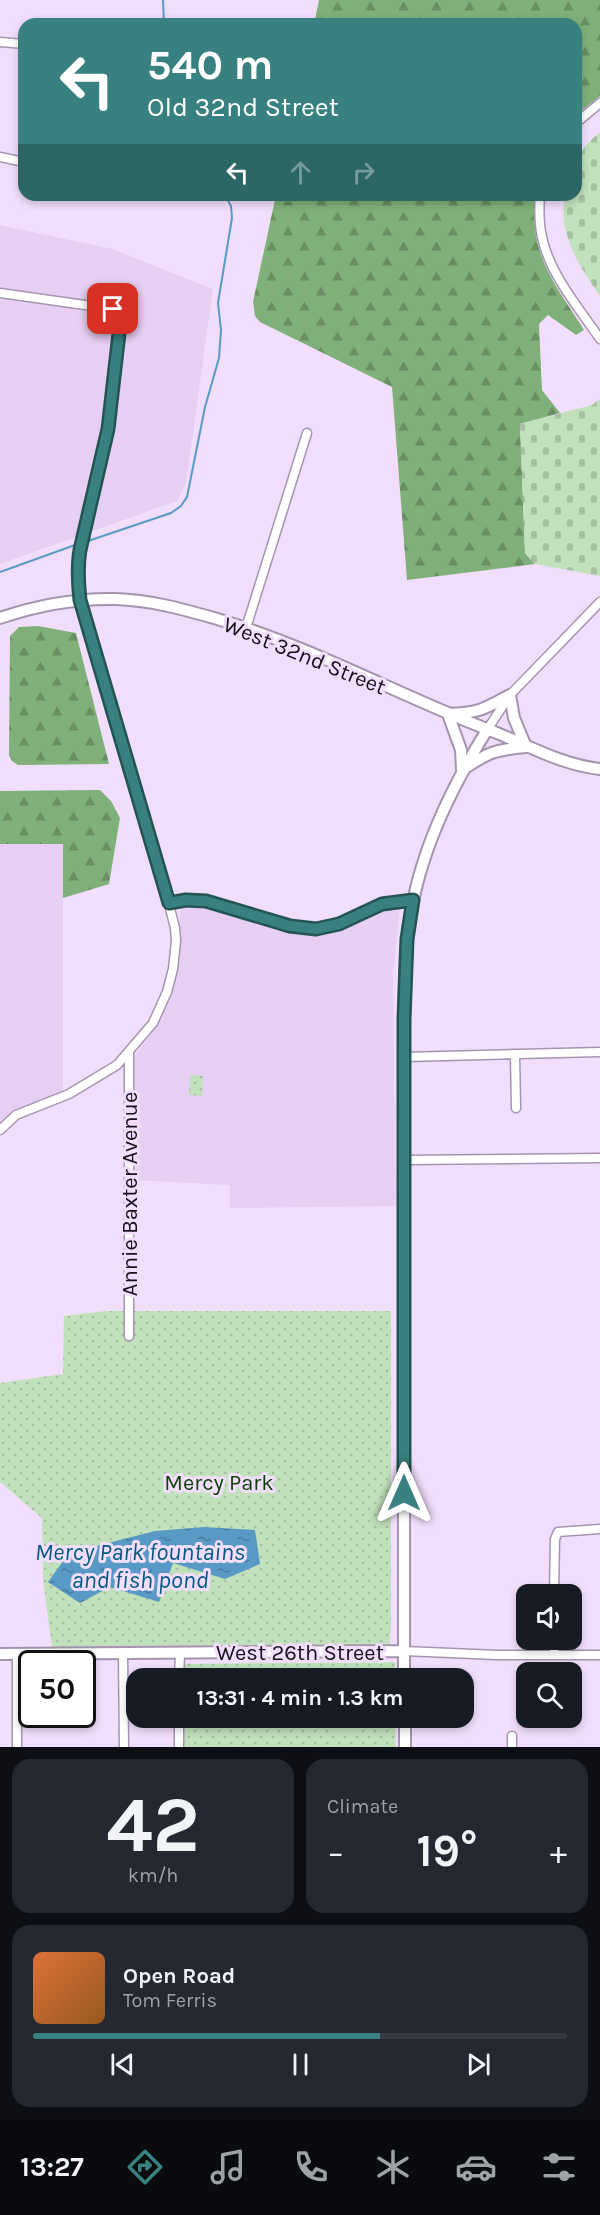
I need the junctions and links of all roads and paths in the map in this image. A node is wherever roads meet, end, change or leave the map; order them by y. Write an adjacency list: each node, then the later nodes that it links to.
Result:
1 (0, 42): 2 (street)
2 (18, 44)
3 (600, 103): 4 (street)
4 (582, 118)
5 (0, 157): 6 (street)
6 (18, 161)
7 (540, 201): 9 (street)
8 (0, 293): 11 (street)
9 (600, 339)
10 (308, 434): 14 (street)
11 (80, 600): 13 (main road, West 32nd Street); 14 (main road, West 32nd Street); 22 (street)
12 (600, 602): 15 (street)
13 (0, 618)
14 (246, 628): 16 (main road, West 32nd Street)
15 (510, 695): 16 (main road); 17 (street); 18 (main road)
16 (448, 714): 17 (main road, West 32nd Street); 20 (main road)
17 (487, 730): 18 (main road, West 32nd Street); 20 (main road)
18 (526, 747): 19 (main road, West 32nd Street); 20 (main road)
19 (600, 769)
20 (462, 770): 21 (main road)
21 (413, 900): 22 (street); 26 (main road)
22 (169, 903): 23 (street)
23 (129, 1052): 28 (street); 31 (street, Annie Baxter Avenue)
24 (600, 1052): 25 (street)
25 (515, 1054): 26 (street); 27 (street)
26 (405, 1057): 30 (main road)
27 (516, 1108)
28 (0, 1130)
29 (600, 1158): 30 (street)
30 (405, 1161): 35 (main road)
31 (129, 1336)
32 (600, 1529): 33 (street)
33 (555, 1584)
34 (554, 1650): 40 (street)
35 (404, 1652): 37 (main road, West 26th Street); 40 (street, West 26th Street); 43 (main road)
36 (123, 1653): 37 (main road, West 26th Street); 39 (main road, West 26th Street); 48 (street)
37 (180, 1653): 42 (street)
38 (0, 1654): 39 (main road, West 26th Street)
39 (17, 1654): 47 (street)
40 (554, 1655): 41 (street, West 26th Street)
41 (600, 1655)
42 (179, 1668)
43 (404, 1668)
44 (179, 1728): 49 (street)
45 (405, 1728): 50 (main road)
46 (512, 1736): 51 (street)
47 (17, 1747)
48 (124, 1747)
49 (179, 1747)
50 (405, 1747)
51 (512, 1747)

